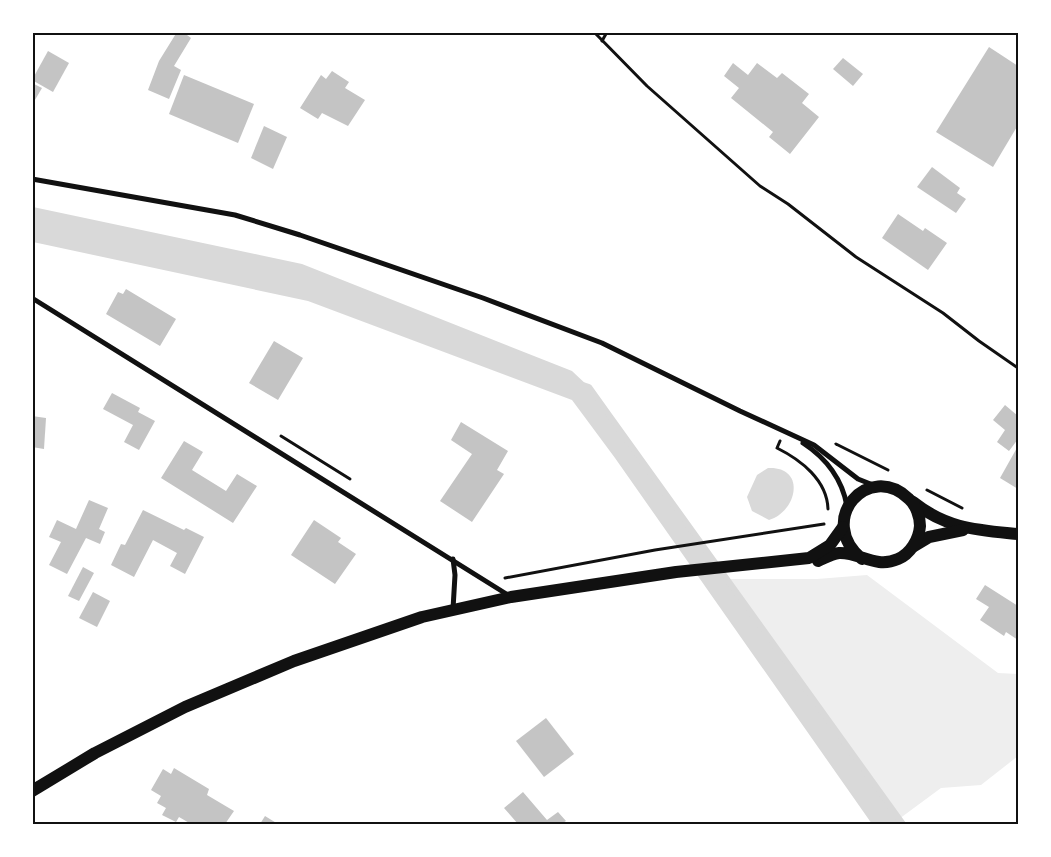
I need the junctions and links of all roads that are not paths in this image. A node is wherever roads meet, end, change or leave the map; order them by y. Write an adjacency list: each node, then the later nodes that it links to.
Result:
1 (32, 179): 3 (street)
2 (32, 298): 11 (street)
3 (784, 432): 4 (street); 6 (street)
4 (877, 486): 5 (main road); 6 (main road)
5 (912, 501): 8 (main road); 10 (main road)
6 (847, 506): 7 (main road)
7 (843, 528): 12 (main road); 13 (main road)
8 (970, 529): 9 (main road); 10 (main road)
9 (1018, 534)
10 (910, 551): 12 (main road)
11 (453, 559): 14 (street); 15 (street)
12 (862, 559): 13 (main road)
13 (758, 564): 14 (main road)
14 (511, 597): 15 (main road)
15 (453, 609): 16 (main road)
16 (32, 791)

